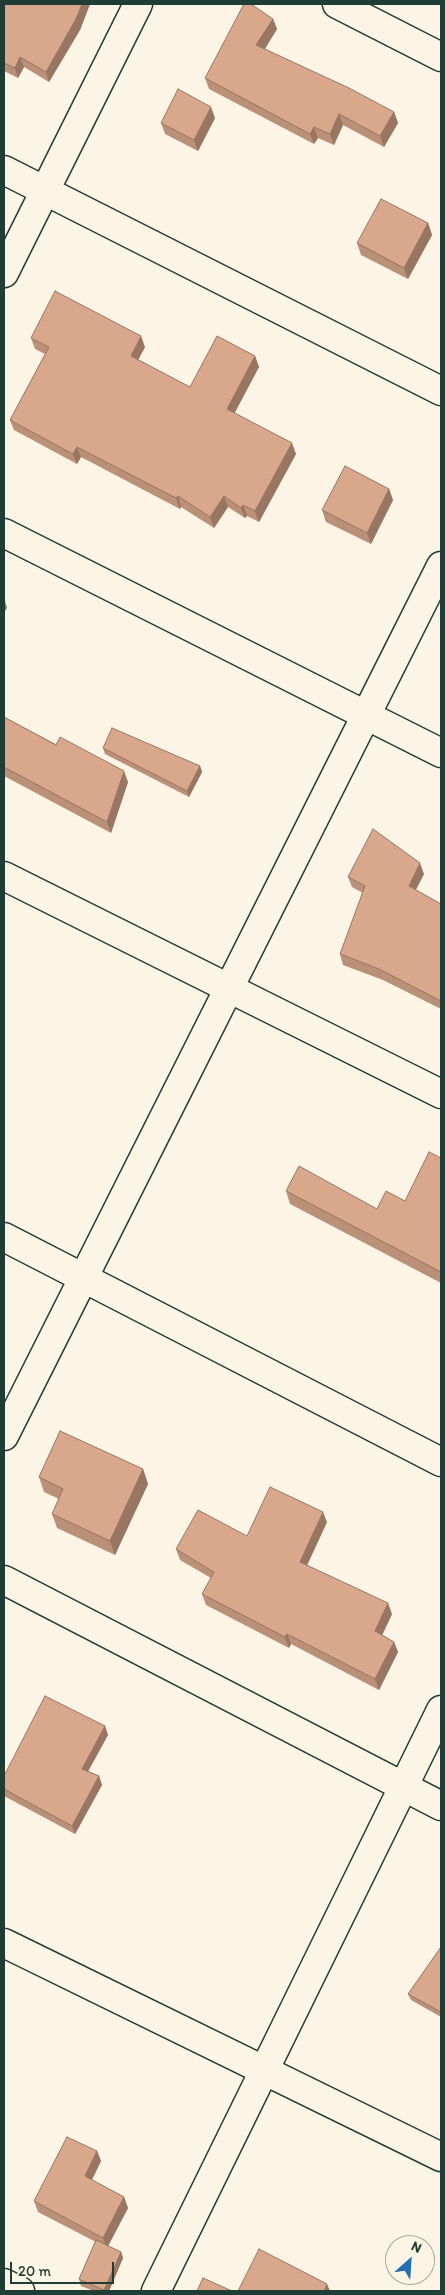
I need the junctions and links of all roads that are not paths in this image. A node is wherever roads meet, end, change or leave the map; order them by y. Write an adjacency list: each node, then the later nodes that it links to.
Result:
1 (138, 4): 5 (street)
2 (337, 4): 3 (street)
3 (441, 57)
4 (4, 170): 5 (street)
5 (45, 191): 6 (street); 7 (street)
6 (4, 273)
7 (441, 392)
8 (4, 533): 10 (street)
9 (441, 566): 10 (street)
10 (366, 714): 11 (street); 13 (street)
11 (441, 753)
12 (4, 876): 13 (street)
13 (228, 988): 14 (street); 16 (street)
14 (441, 1094)
15 (4, 1238): 16 (street)
16 (83, 1278): 17 (street); 18 (street)
17 (4, 1436)
18 (441, 1462)
19 (4, 1580): 21 (street)
20 (441, 1710): 21 (street)
21 (403, 1787): 22 (street); 24 (street)
22 (441, 1806)
23 (4, 1943): 24 (street)
24 (265, 2070): 25 (street); 28 (street)
25 (441, 2157)
26 (4, 2283): 27 (street)
27 (20, 2291)
28 (156, 2291)

